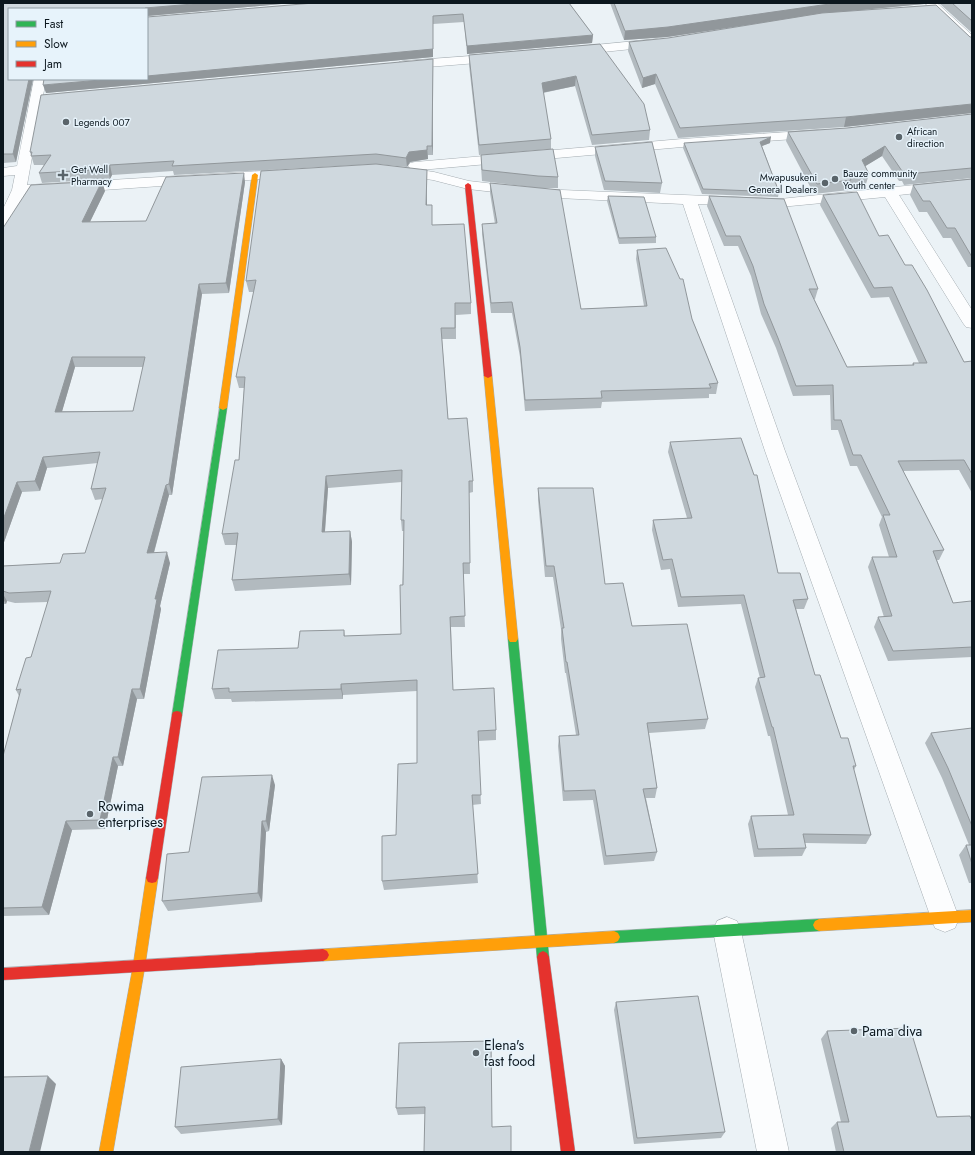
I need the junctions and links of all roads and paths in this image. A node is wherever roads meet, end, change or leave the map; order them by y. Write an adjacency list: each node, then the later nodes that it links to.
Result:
1 (929, 7): 3 (street)
2 (667, 42): 4 (street)
3 (972, 42)
4 (564, 52)
5 (511, 57): 6 (street)
6 (390, 67)
7 (40, 80): 9 (street)
8 (53, 99): 9 (street)
9 (37, 100): 11 (street)
10 (829, 133): 16 (street)
11 (24, 170): 12 (street); 17 (street)
12 (3, 172)
13 (293, 173): 14 (street)
14 (256, 175): 17 (street); 26 (street)
15 (972, 183): 18 (street)
16 (468, 185): 19 (street); 25 (street)
17 (19, 190): 20 (street)
18 (889, 192): 19 (street); 21 (street)
19 (689, 200): 23 (street)
20 (3, 226)
21 (972, 323)
22 (972, 916): 23 (street)
23 (945, 918): 24 (street)
24 (727, 931): 25 (street); 30 (street)
25 (541, 942): 26 (street); 29 (street)
26 (139, 966): 27 (street); 28 (street)
27 (3, 974)
28 (106, 1152)
29 (568, 1152)
30 (773, 1152)

